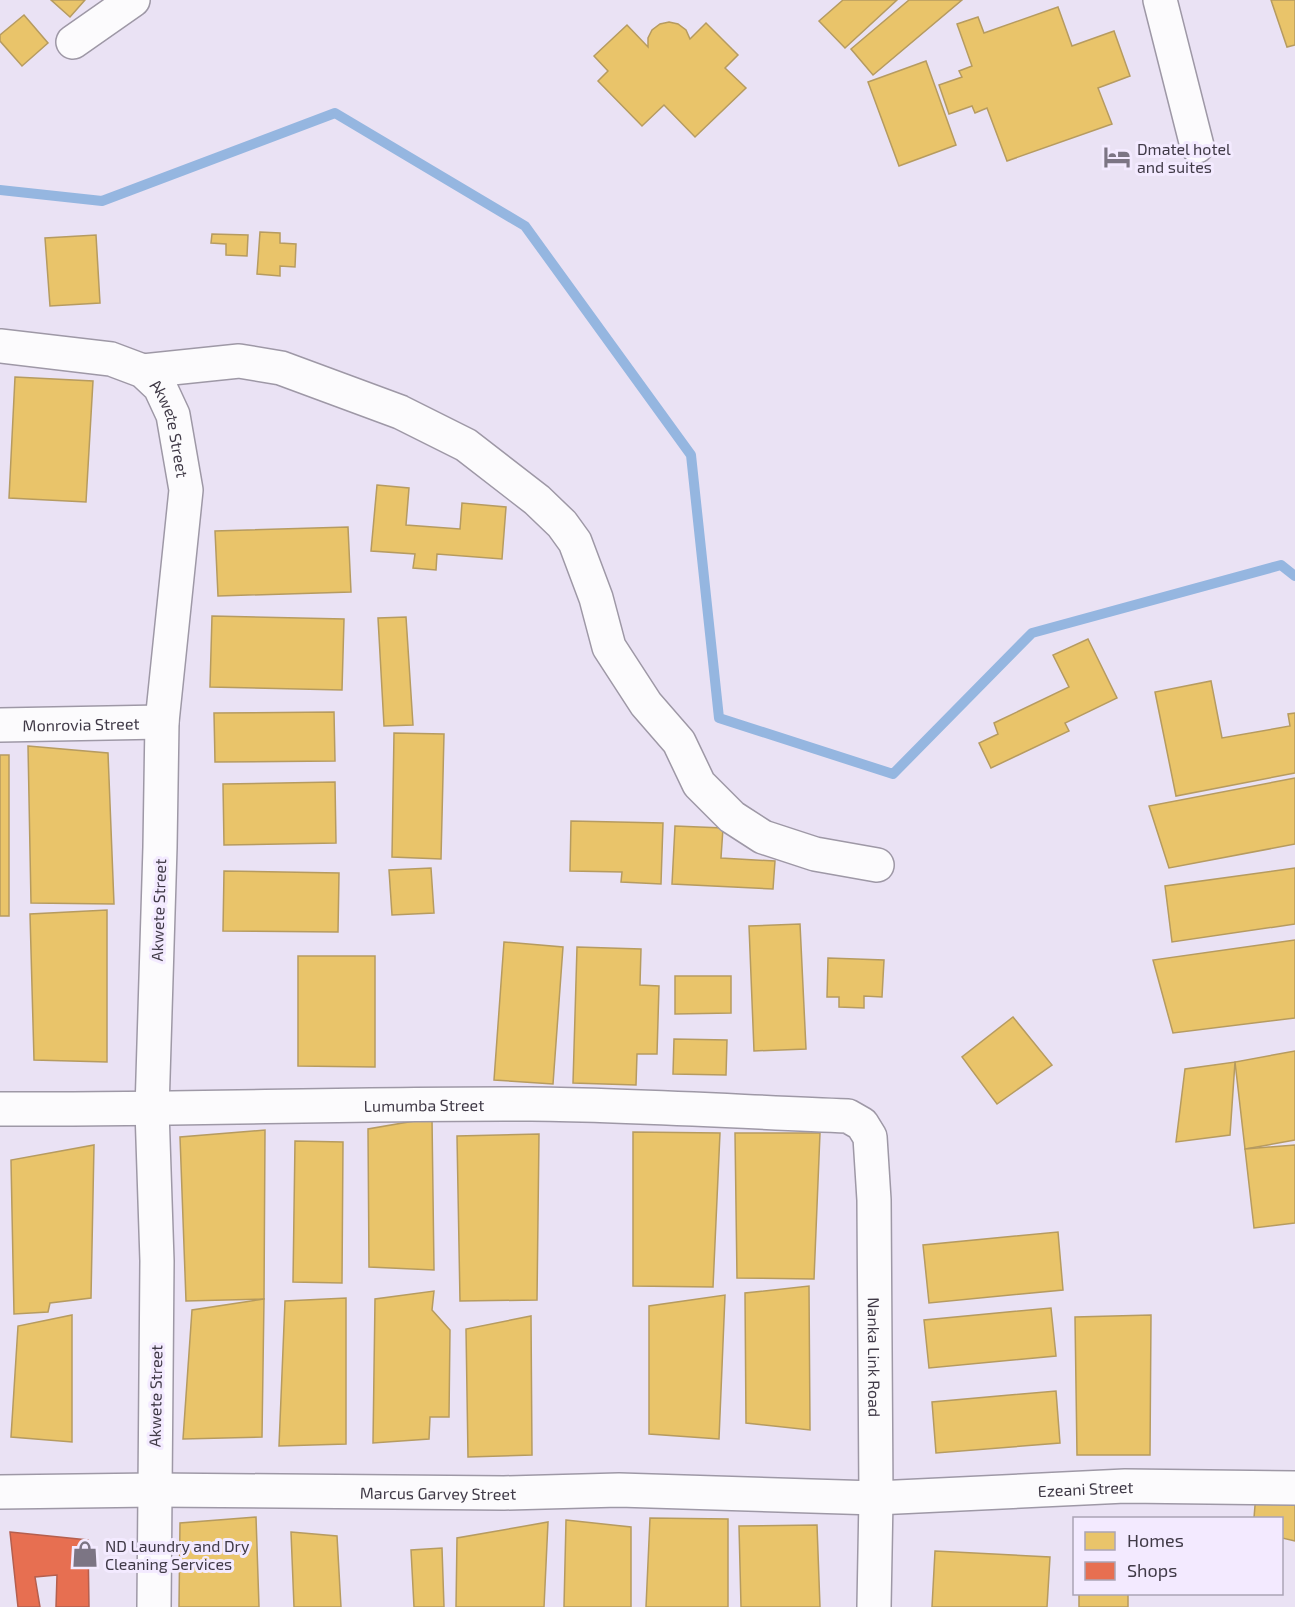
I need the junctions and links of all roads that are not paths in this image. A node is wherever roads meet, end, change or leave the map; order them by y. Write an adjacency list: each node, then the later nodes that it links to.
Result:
1 (133, 0): 3 (street)
2 (1160, 0): 4 (street)
3 (73, 42)
4 (1197, 146)
5 (0, 346): 6 (street, Akwete Street)
6 (143, 371): 7 (street, Akwete Street); 9 (street)
7 (162, 722): 8 (street, Monrovia Street); 11 (street, Akwete Street)
8 (0, 724)
9 (877, 865)
10 (0, 1109): 11 (street, Lumumba Street)
11 (152, 1110): 12 (street, Lumumba Street); 14 (street, Akwete Street)
12 (848, 1116): 16 (street, Nanka Link Road)
13 (1295, 1488): 16 (street, Ezeani Street)
14 (154, 1490): 15 (street, Marcus Garvey Street); 16 (street, Marcus Garvey Street); 17 (street, Akwete Street)
15 (0, 1492)
16 (876, 1498): 18 (street, Nanka Link Road)
17 (154, 1607)
18 (874, 1607)

